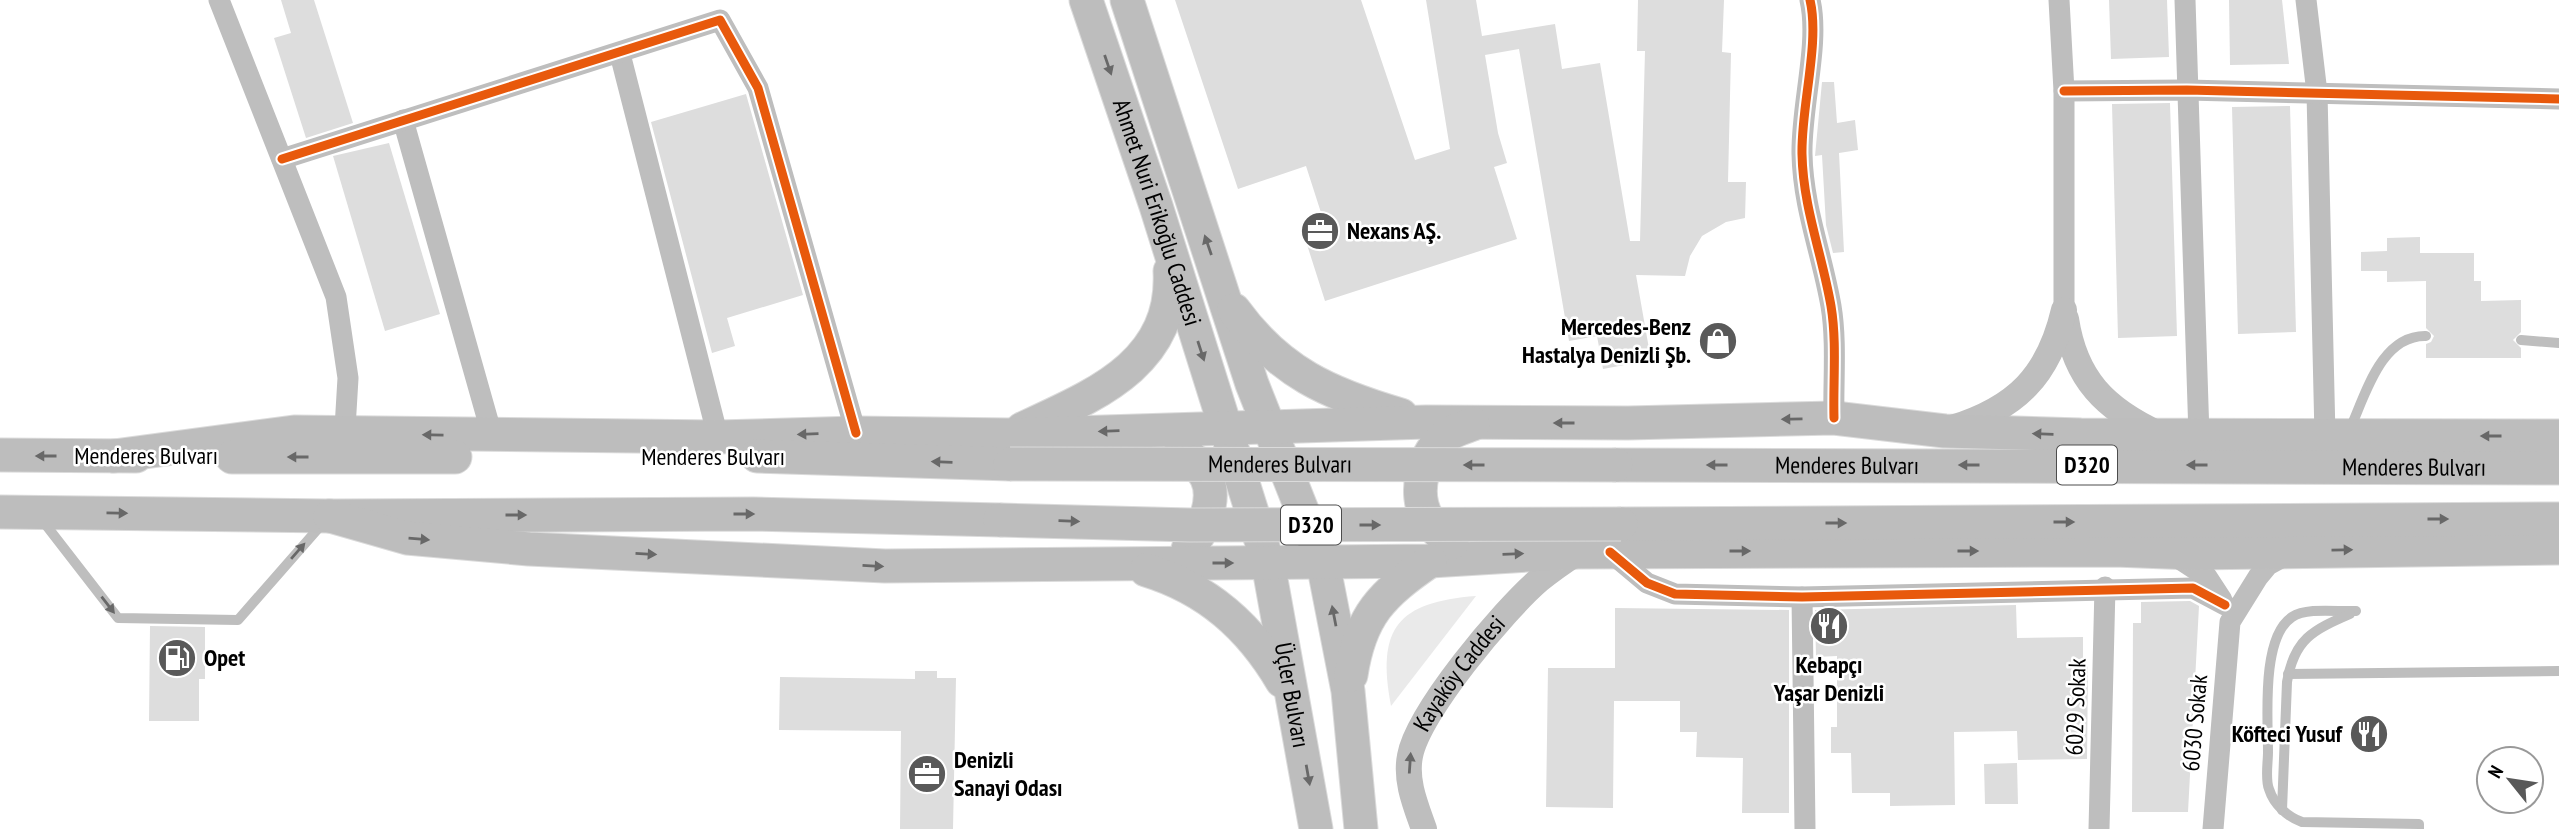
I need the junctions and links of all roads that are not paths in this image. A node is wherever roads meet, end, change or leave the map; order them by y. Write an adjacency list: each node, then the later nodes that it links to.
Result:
1 (219, 0): 14 (street)
2 (1086, 0): 15 (main road, Ahmet Nuri Erikoğlu Caddesi, one-way to 15)
3 (1127, 0): 16 (main road, Ahmet Nuri Erikoğlu Caddesi, one-way to 3)
4 (1810, 0): 21 (street)
5 (2059, 0): 10 (street)
6 (2185, 0): 9 (street)
7 (2306, 0): 11 (street)
8 (620, 54): 13 (street); 28 (street); 33 (street)
9 (2187, 90): 10 (street); 11 (street); 31 (street)
10 (2064, 91): 17 (street)
11 (2317, 93): 12 (street); 35 (street)
12 (2559, 99)
13 (403, 120): 14 (street); 29 (street)
14 (282, 159): 34 (street)
15 (1169, 255): 24 (main road, Ahmet Nuri Erikoğlu Caddesi, one-way to 24); 36 (main road)
16 (1225, 297): 22 (main road); 25 (main road, Ahmet Nuri Erikoğlu Caddesi)
17 (2064, 310): 27 (street); 30 (street)
18 (2426, 336): 35 (lane)
19 (2521, 340): 20 (lane)
20 (2559, 343)
21 (1834, 418): 23 (main road, one-way to 23); 27 (main road)
22 (1426, 422): 23 (main road); 25 (main road)
23 (1475, 423): 49 (main road)
24 (1226, 427): 25 (main road); 26 (main road); 52 (main road, Ahmet Nuri Erikoğlu Caddesi)
25 (1266, 427): 51 (main road, Ahmet Nuri Erikoğlu Caddesi)
26 (1146, 429): 36 (main road, one-way to 36); 53 (main road)
27 (1945, 431): 30 (main road, one-way to 27)
28 (856, 433): 33 (main road, one-way to 33); 36 (main road)
29 (492, 435): 33 (main road); 34 (main road, one-way to 34)
30 (2161, 435): 31 (main road)
31 (2199, 436): 35 (main road)
32 (2559, 436): 35 (main road, one-way to 35)
33 (718, 438)
34 (344, 446): 36 (main road, Menderes Bulvarı, one-way to 34); 37 (main road, Menderes Bulvarı, one-way to 37)
35 (2333, 446): 36 (main road, Menderes Bulvarı / D320, one-way to 36, bridge); 38 (main road, Menderes Bulvarı / D320)
36 (1010, 449)
37 (0, 455)
38 (2559, 468)
39 (0, 512): 40 (main road)
40 (36, 512): 41 (main road, one-way to 41); 41 (lane, one-way to 41)
41 (330, 516): 45 (main road, D320, one-way to 45, bridge); 53 (main road, one-way to 53)
42 (2496, 519): 43 (main road, D320); 44 (main road); 45 (main road, D320, one-way to 42)
43 (2559, 519)
44 (2559, 537)
45 (1603, 543): 48 (main road, one-way to 48); 49 (main road, one-way to 45); 55 (street); 65 (street, Kayaköy Caddesi, one-way to 45)
46 (2559, 548): 47 (main road, one-way to 46)
47 (2296, 551): 48 (main road); 56 (street, 6030 Sokak)
48 (2167, 552): 56 (street)
49 (1475, 556): 50 (main road)
50 (1430, 561): 51 (main road); 59 (main road)
51 (1323, 563): 52 (main road); 59 (main road, Üçler Bulvarı, one-way to 51)
52 (1268, 564): 53 (main road, one-way to 52); 60 (main road, Üçler Bulvarı)
53 (1130, 565): 60 (main road)
54 (2105, 587): 55 (street); 56 (street); 67 (street, 6029 Sokak)
55 (1802, 597): 66 (street)
56 (2228, 614): 68 (street, 6030 Sokak)
57 (2559, 671): 58 (lane)
58 (2288, 674): 61 (lane); 61 (lane)
59 (1348, 691): 64 (main road, Üçler Bulvarı)
60 (1294, 701): 63 (main road, Üçler Bulvarı, one-way to 63)
61 (2282, 810): 62 (lane)
62 (2373, 826): 69 (lane)
63 (1316, 829)
64 (1362, 829)
65 (1424, 829)
66 (1805, 829)
67 (2099, 829)
68 (2213, 829)
69 (2419, 829)

